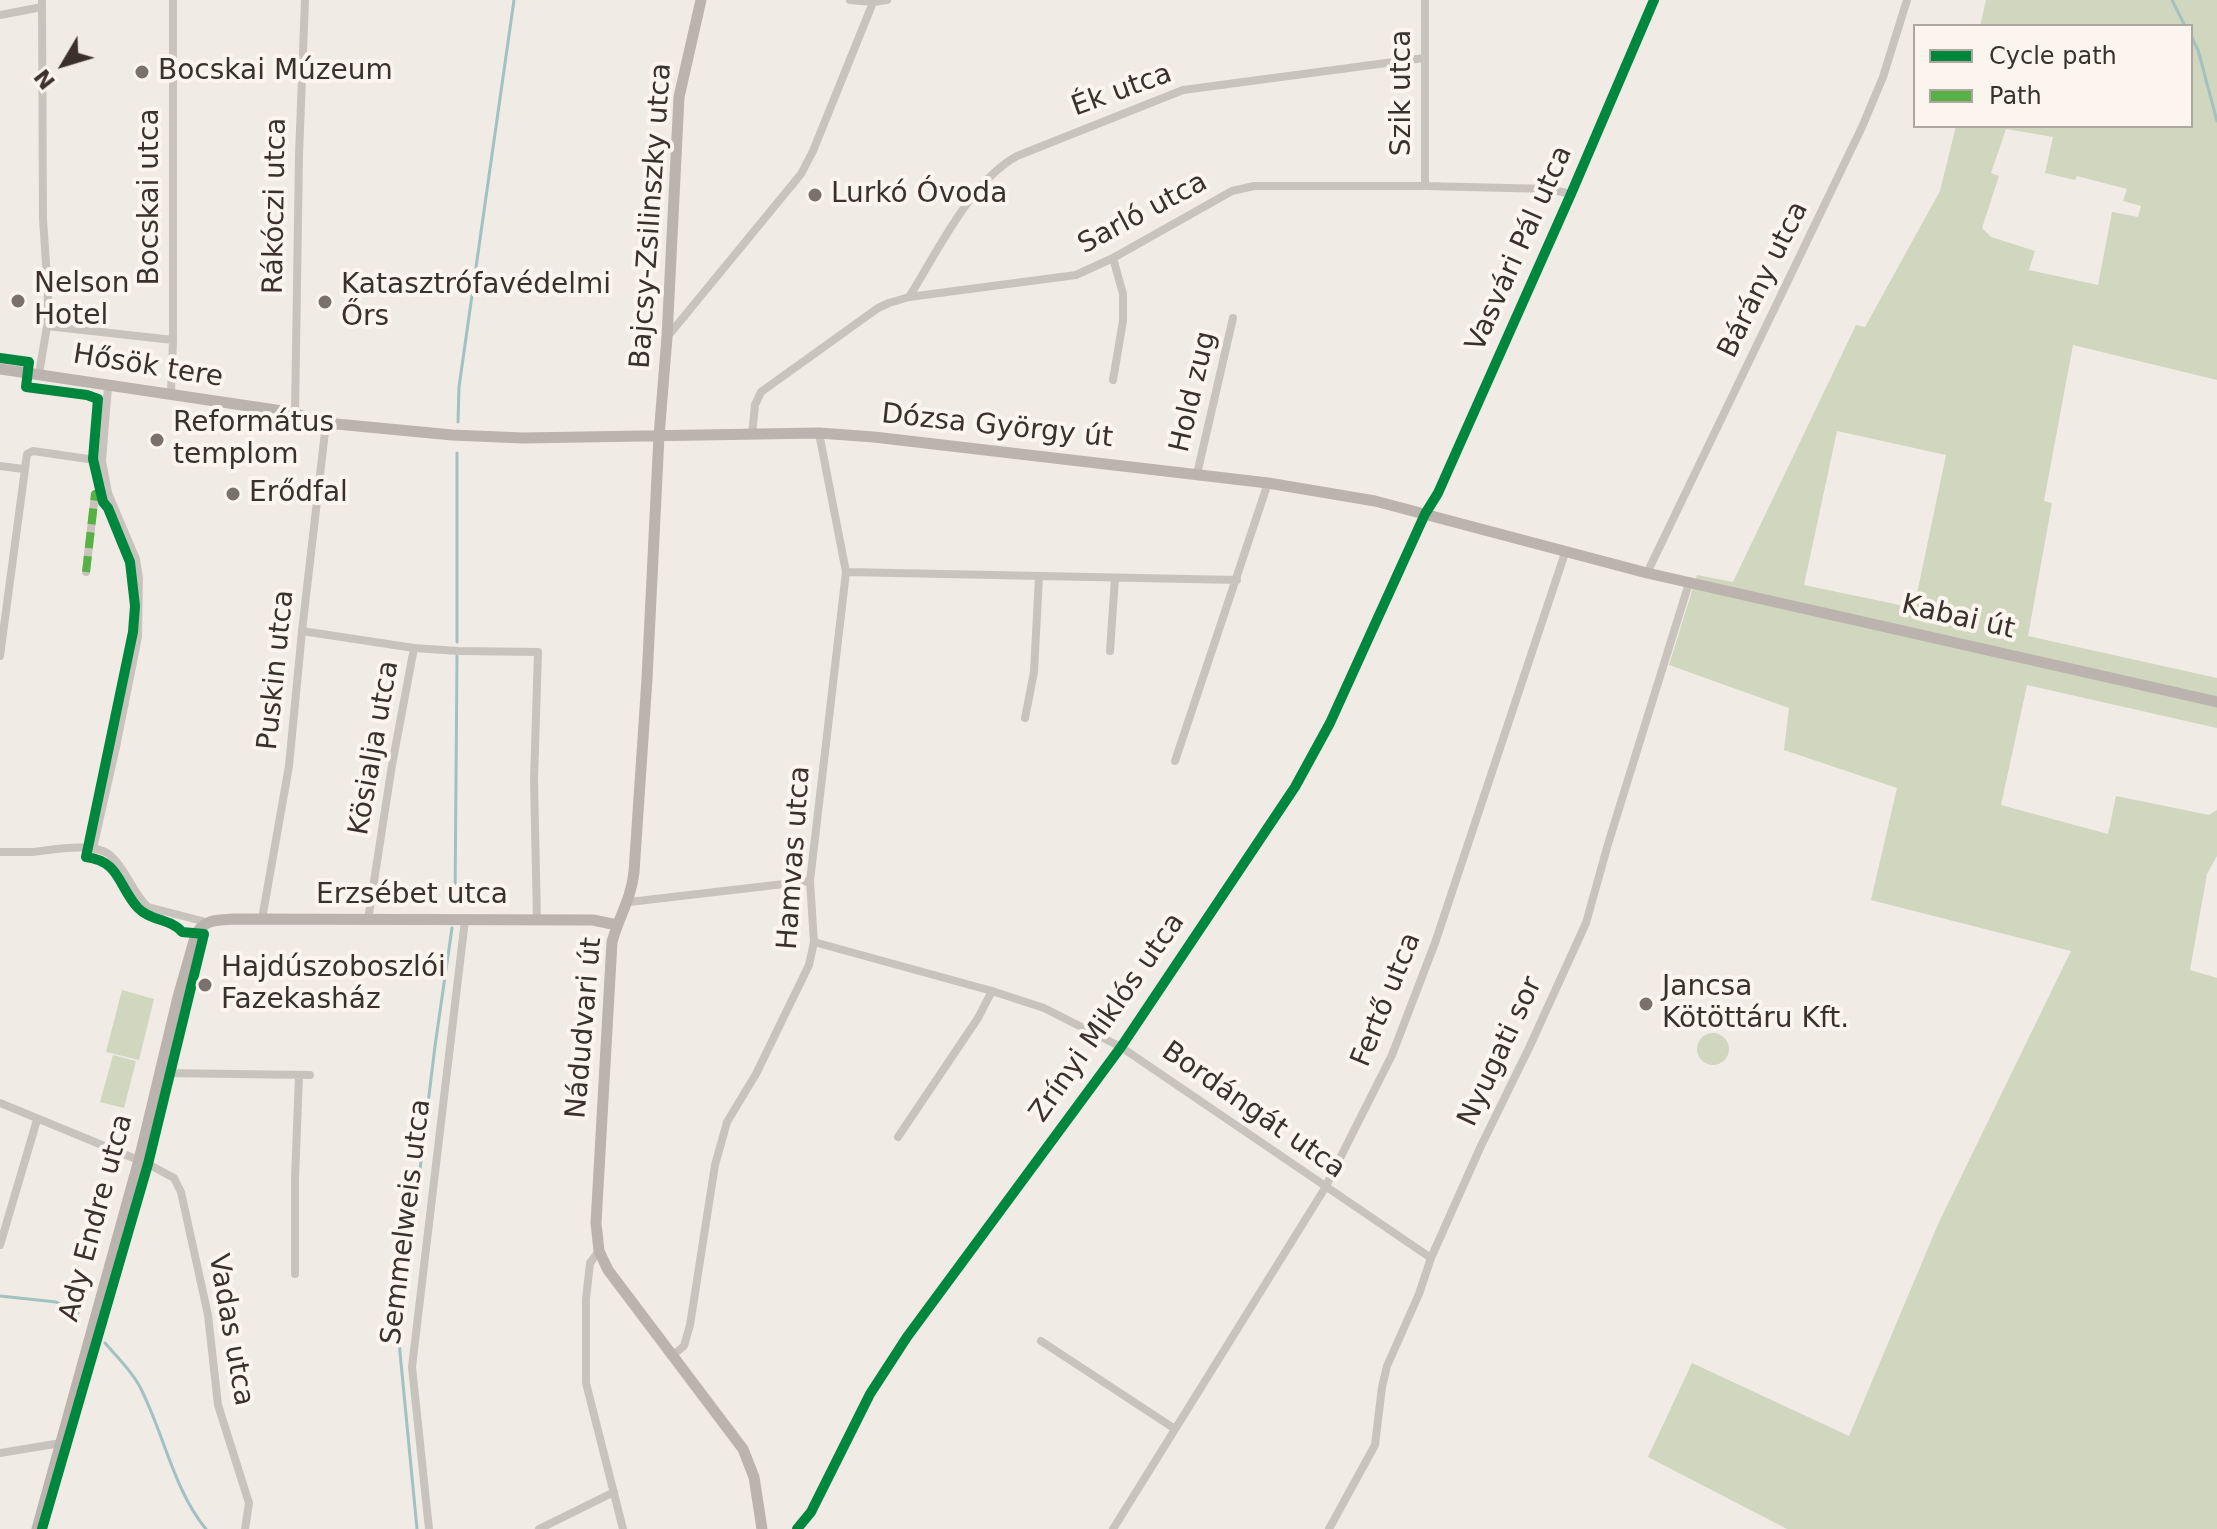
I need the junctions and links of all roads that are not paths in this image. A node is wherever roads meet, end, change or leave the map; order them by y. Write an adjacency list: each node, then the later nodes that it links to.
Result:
1 (173, 0): 20 (street, Bocskai utca)
2 (305, 0): 26 (street, Rákóczi utca)
3 (701, 0): 19 (main road, Bajcsy-Zsilinszky utca)
4 (850, 0): 9 (street)
5 (887, 0): 9 (street)
6 (1425, 0): 12 (street, Szik utca)
7 (1654, 0): 14 (street, Vasvári Pál utca)
8 (1907, 0): 41 (street, Bárány utca)
9 (874, 1): 19 (street)
10 (42, 3): 11 (street); 18 (street)
11 (0, 15)
12 (1424, 58): 13 (street, Szik utca); 16 (street, Ék utca)
13 (1425, 186): 14 (street, Sarló utca); 15 (street, Sarló utca)
14 (1571, 194): 37 (street, Vasvári Pál utca)
15 (1113, 258): 16 (street, Sarló utca); 23 (street)
16 (909, 297): 29 (street, Sarló utca)
17 (1233, 318): 34 (street, Hold zug)
18 (47, 326): 20 (street, Hősök tere); 22 (street)
19 (667, 337): 30 (main road, Bajcsy-Zsilinszky utca)
20 (173, 340): 25 (street, Bocskai utca)
21 (0, 369): 22 (main road, Hősök tere)
22 (39, 374): 24 (main road, Hősök tere)
23 (1113, 380)
24 (108, 386): 25 (main road, Hősök tere); 31 (street)
25 (171, 394): 26 (main road, Hősök tere)
26 (292, 413): 27 (main road, Dózsa György út)
27 (326, 423): 30 (main road, Dózsa György út); 46 (street, Puskin utca)
28 (819, 433): 29 (main road, Dózsa György út); 34 (main road, Dózsa György út); 40 (street, Hamvas utca)
29 (752, 435): 30 (main road, Dózsa György út)
30 (659, 436): 56 (main road, Nádudvari út)
31 (102, 461): 33 (street); 53 (street)
32 (0, 466): 33 (street)
33 (24, 471): 49 (street)
34 (1197, 474): 35 (main road, Dózsa György út)
35 (1268, 483): 37 (main road, Dózsa György út); 44 (street)
36 (101, 492): 39 (street)
37 (1425, 514): 38 (main road, Dózsa György út); 65 (street, Zrínyi Miklós utca)
38 (1565, 553): 41 (main road, Dózsa György út); 73 (street, Fertő utca)
39 (86, 572)
40 (846, 572): 42 (street); 55 (street, Hamvas utca)
41 (1647, 573): 45 (main road, Dózsa György út)
42 (1039, 577): 43 (street); 51 (street)
43 (1115, 578): 44 (street); 48 (street)
44 (1237, 580): 52 (street)
45 (1689, 583): 50 (main road, Kabai út); 76 (street, Nyugati sor)
46 (302, 631): 47 (street, Kösialja utca); 57 (street, Puskin utca)
47 (414, 648): 58 (street, Kösialja utca); 60 (street)
48 (1110, 651)
49 (0, 656)
50 (2217, 702)
51 (1025, 718)
52 (1175, 761)
53 (93, 848): 54 (street); 61 (street)
54 (0, 852)
55 (810, 881): 56 (street); 63 (street, Hamvas utca)
56 (629, 902): 62 (main road, Nádudvari út)
57 (262, 919): 58 (main road, Erzsébet utca); 61 (main road, Erzsébet utca)
58 (368, 920): 59 (main road, Erzsébet utca)
59 (465, 920): 60 (main road, Erzsébet utca); 86 (street, Semmelweis utca)
60 (537, 920): 62 (main road, Erzsébet utca)
61 (206, 922): 66 (main road, Ady Endre utca)
62 (617, 925): 75 (main road, Nádudvari út)
63 (814, 942): 64 (street, Bordángát utca); 79 (street, Hamvas utca)
64 (992, 991): 65 (street, Bordángát utca); 71 (street)
65 (1121, 1047): 73 (street, Bordángát utca); 90 (street, Zrínyi Miklós utca)
66 (160, 1073): 67 (street); 72 (main road, Ady Endre utca)
67 (299, 1075): 68 (street); 77 (street)
68 (310, 1075)
69 (0, 1103): 70 (street, Vadas utca)
70 (37, 1120): 72 (street, Vadas utca); 74 (street)
71 (898, 1137)
72 (139, 1160): 81 (main road, Ady Endre utca); 85 (street, Vadas utca)
73 (1325, 1188): 76 (street, Bordángát utca); 80 (street, Fertő utca)
74 (0, 1245)
75 (599, 1251): 79 (main road, Nádudvari út); 83 (street)
76 (1431, 1258): 92 (street, Nyugati sor)
77 (295, 1274)
78 (1041, 1341): 80 (street)
79 (673, 1355): 89 (main road, Nádudvari út)
80 (1175, 1429): 91 (street, Fertő utca)
81 (61, 1443): 82 (street); 84 (main road, Ady Endre utca)
82 (0, 1453)
83 (614, 1492): 87 (street); 88 (street)
84 (37, 1529)
85 (245, 1529)
86 (429, 1529)
87 (539, 1529)
88 (623, 1529)
89 (762, 1529)
90 (797, 1529)
91 (1113, 1529)
92 (1329, 1529)

